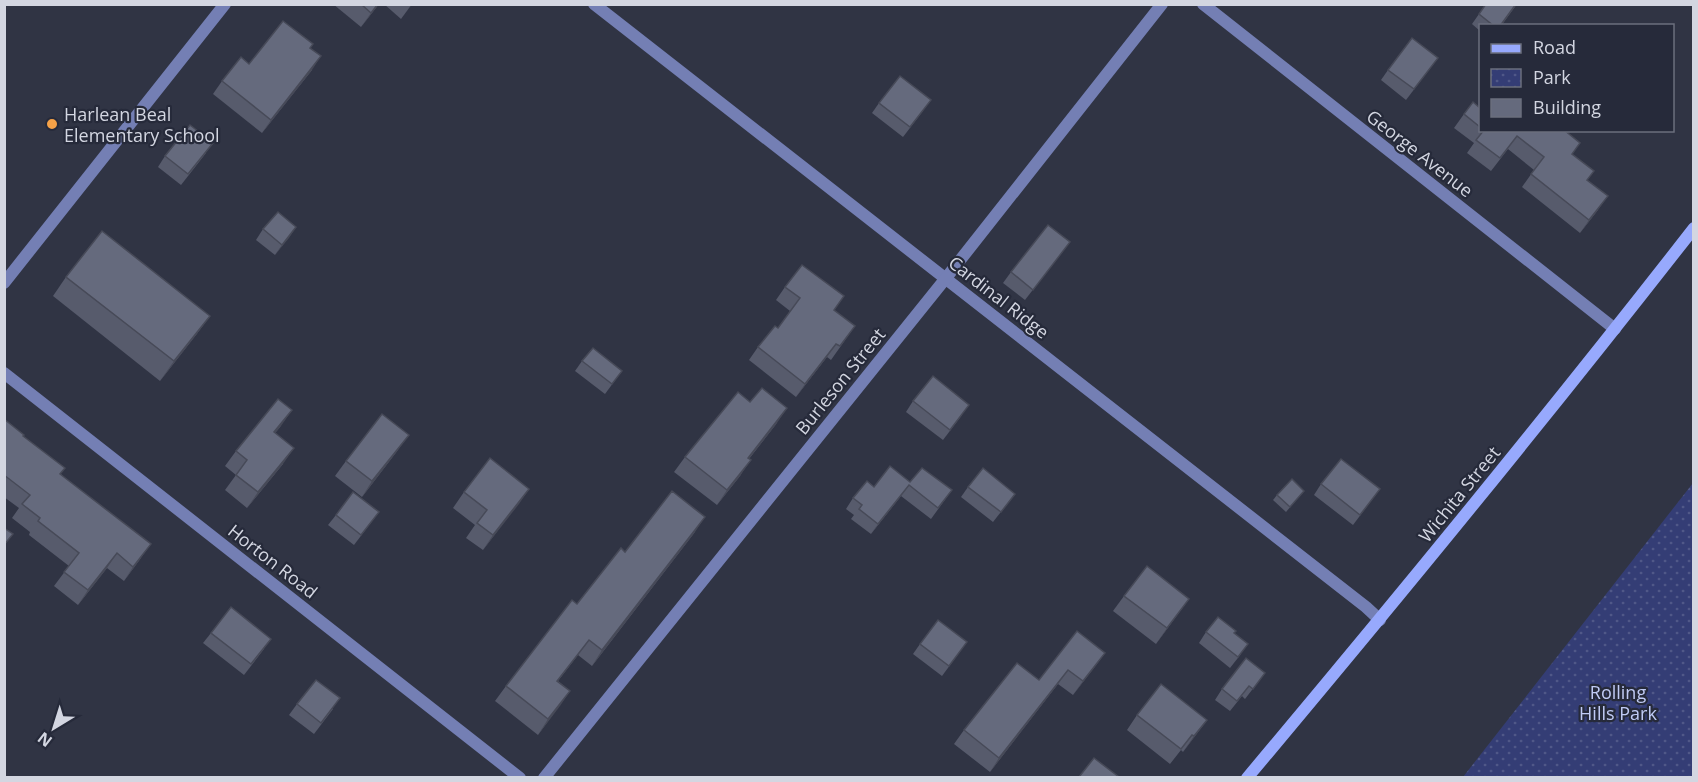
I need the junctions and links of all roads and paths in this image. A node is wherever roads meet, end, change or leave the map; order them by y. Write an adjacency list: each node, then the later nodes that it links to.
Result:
1 (225, 4): 7 (street)
2 (594, 4): 6 (street, Cardinal Ridge)
3 (1162, 4): 6 (street, Burleson Street)
4 (1203, 4): 8 (street, George Avenue)
5 (1694, 228): 8 (main road, Wichita Street)
6 (946, 278): 10 (street, Cardinal Ridge); 12 (street, Burleson Street)
7 (4, 283)
8 (1615, 329): 10 (main road, Wichita Street)
9 (4, 373): 11 (street, Horton Road)
10 (1380, 620): 13 (main road, Wichita Street)
11 (520, 777)
12 (544, 777)
13 (1247, 777)

